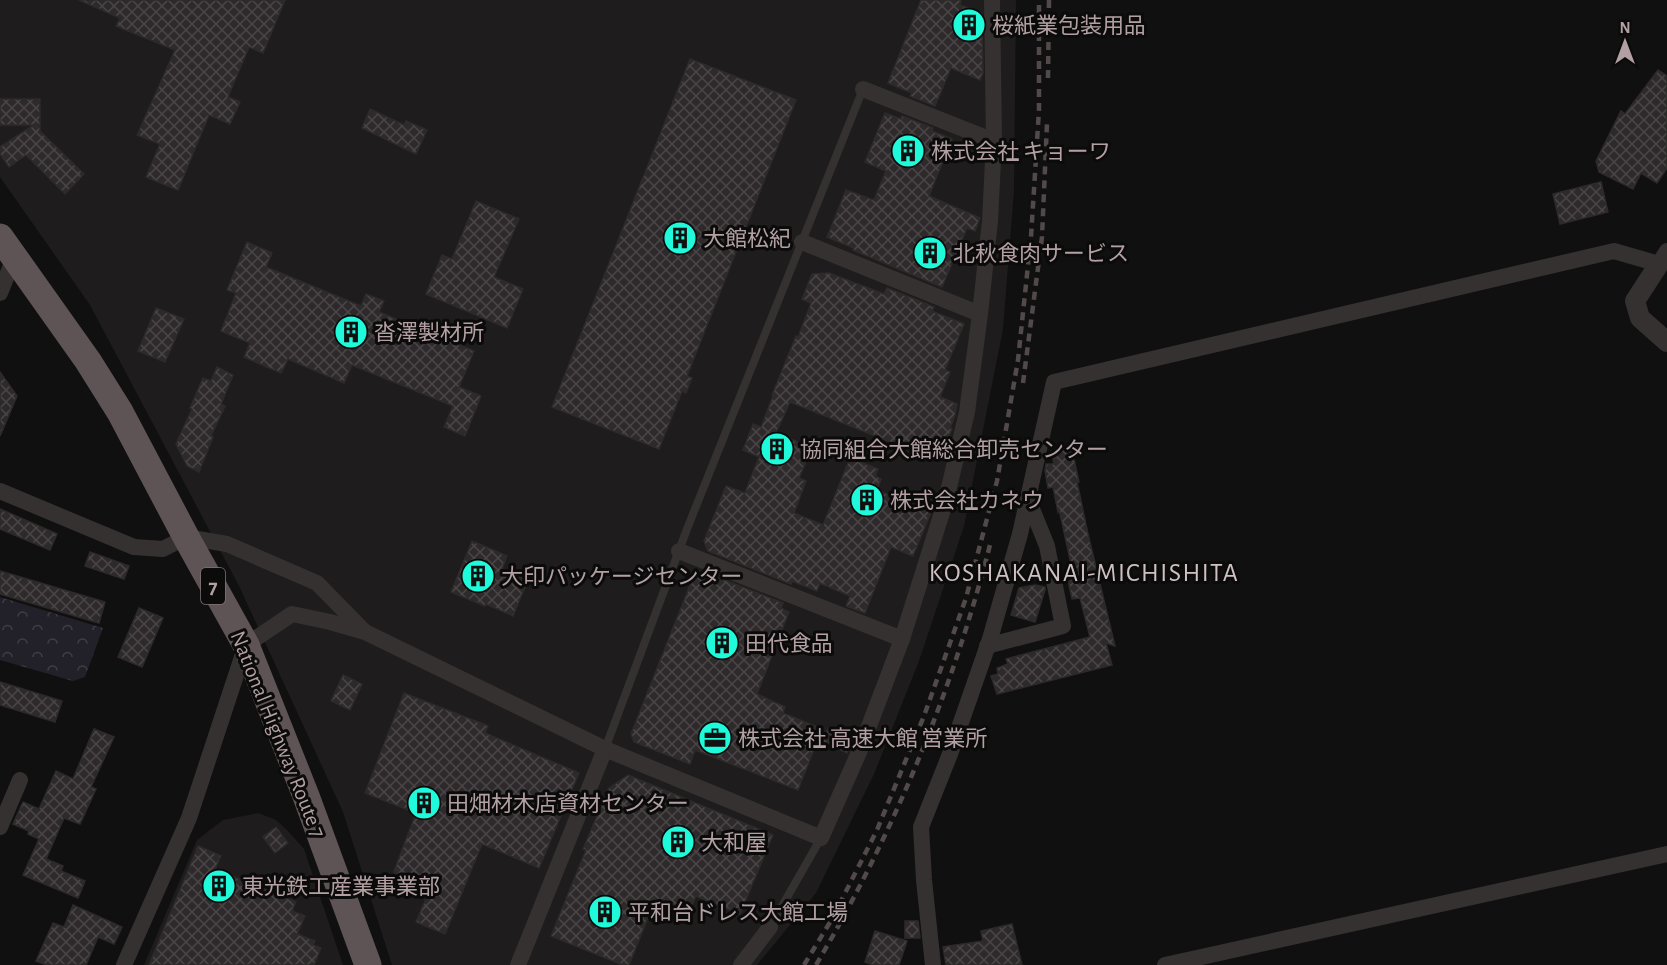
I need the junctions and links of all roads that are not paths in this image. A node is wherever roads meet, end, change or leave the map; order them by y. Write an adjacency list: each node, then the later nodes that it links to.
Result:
1 (992, 0): 3 (street)
2 (863, 89): 3 (street); 4 (lane)
3 (994, 141): 8 (street)
4 (802, 242): 8 (street); 13 (lane)
5 (7, 248): 7 (street); 12 (highway, National Highway Route 7 / 7)
6 (1663, 258): 9 (street); 11 (street)
7 (0, 293)
8 (980, 314): 15 (street)
9 (1667, 342)
10 (0, 491): 12 (street)
11 (1028, 498): 17 (street); 17 (street)
12 (186, 537): 14 (street); 16 (highway, National Highway Route 7 / 7)
13 (679, 551): 15 (street); 18 (lane)
14 (365, 632): 16 (street); 18 (street)
15 (902, 639): 21 (street)
16 (246, 645): 24 (street); 25 (highway, National Highway Route 7 / 7)
17 (987, 646): 28 (street)
18 (605, 749): 21 (street); 26 (street)
19 (20, 780): 20 (street)
20 (0, 827)
21 (821, 838): 23 (lane)
22 (1667, 854): 29 (street)
23 (770, 927): 27 (street)
24 (124, 965)
25 (368, 965)
26 (519, 965)
27 (741, 965)
28 (933, 965)
29 (1165, 965)

